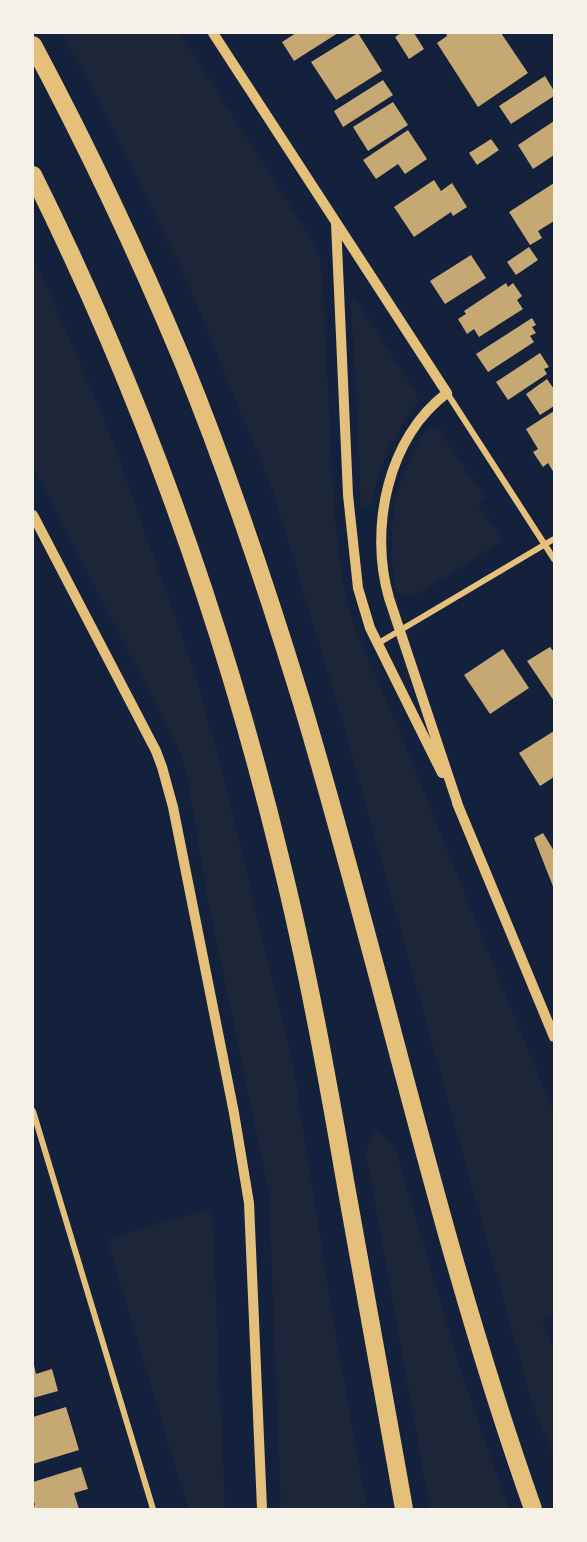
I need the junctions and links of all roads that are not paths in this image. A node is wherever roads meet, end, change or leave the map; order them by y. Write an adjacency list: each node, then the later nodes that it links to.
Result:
1 (213, 33): 4 (street)
2 (33, 45): 18 (highway)
3 (33, 175): 17 (highway)
4 (336, 223): 5 (street); 11 (street)
5 (447, 393): 8 (street); 10 (street)
6 (33, 515): 16 (street)
7 (554, 539): 8 (street)
8 (545, 544): 9 (street); 10 (street)
9 (554, 559)
10 (400, 630): 11 (street); 12 (street)
11 (377, 644): 12 (street)
12 (459, 808): 13 (street)
13 (554, 1037)
14 (33, 1110): 15 (street)
15 (153, 1509)
16 (262, 1509)
17 (404, 1509)
18 (533, 1509)

